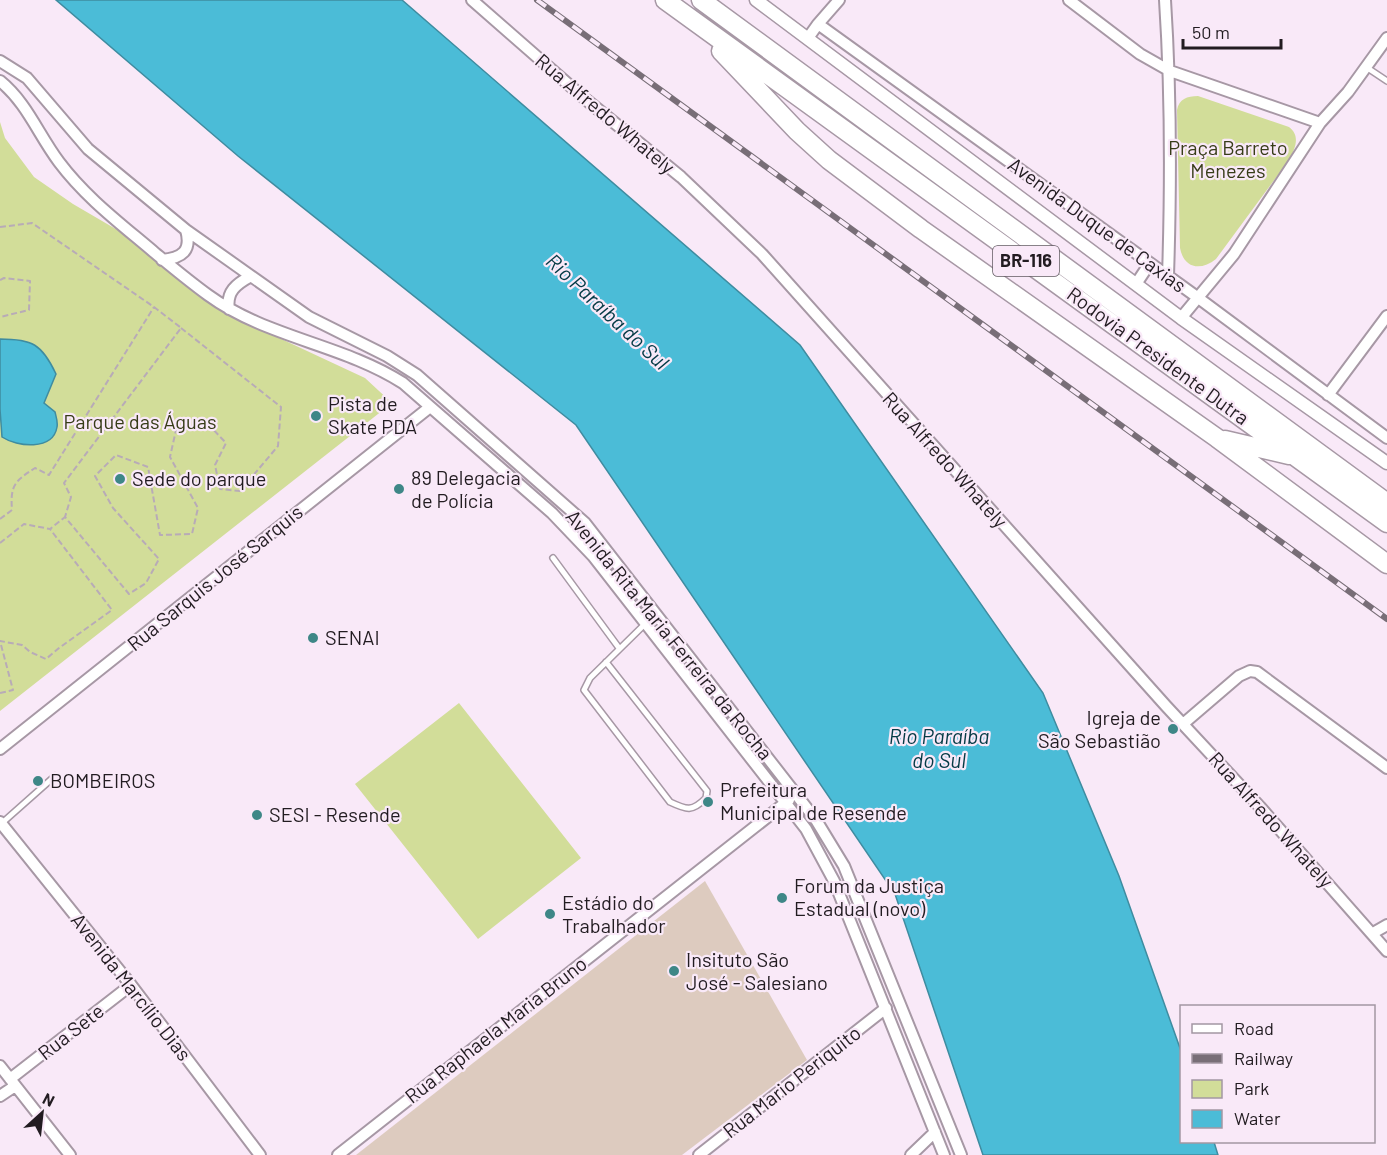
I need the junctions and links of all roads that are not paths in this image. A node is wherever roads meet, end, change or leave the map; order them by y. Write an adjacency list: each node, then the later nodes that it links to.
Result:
1 (472, 0): 41 (street, Rua Alfredo Whately)
2 (666, 0): 8 (highway, Rodovia Presidente Dutra / BR-116)
3 (700, 0): 34 (highway, Rodovia Presidente Dutra / BR-116)
4 (756, 0): 10 (street, Avenida Duque de Caxias)
5 (839, 0): 9 (street)
6 (1069, 0): 14 (street)
7 (1165, 0): 14 (street)
8 (691, 19): 30 (highway); 32 (highway, Rodovia Presidente Dutra / BR-116)
9 (818, 24): 10 (street); 20 (street, Avenida Duque de Caxias)
10 (808, 38): 23 (street, Avenida Duque de Caxias)
11 (1387, 38): 13 (street)
12 (0, 61): 18 (street, Avenida Rita Maria Ferreira da Rocha)
13 (1366, 67): 16 (lane); 17 (street)
14 (1170, 71): 17 (street); 22 (street)
15 (0, 81): 19 (street, Avenida Rita Maria Ferreira da Rocha)
16 (1387, 81)
17 (1320, 123): 24 (street)
18 (186, 230): 19 (street); 21 (street, Avenida Rita Maria Ferreira da Rocha)
19 (162, 260): 25 (street, Avenida Rita Maria Ferreira da Rocha)
20 (1150, 263): 22 (street, Avenida Duque de Caxias); 23 (street)
21 (251, 276): 25 (street); 45 (street, Avenida Rita Maria Ferreira da Rocha)
22 (1168, 276): 24 (street, Avenida Duque de Caxias)
23 (1136, 284): 27 (street, Avenida Duque de Caxias)
24 (1197, 297): 27 (street); 28 (street, Avenida Duque de Caxias)
25 (229, 309): 29 (street, Avenida Rita Maria Ferreira da Rocha)
26 (1387, 316): 28 (street)
27 (1181, 318): 33 (street, Avenida Duque de Caxias)
28 (1328, 395): 31 (street, Avenida Duque de Caxias)
29 (430, 407): 38 (street, Avenida Rita Maria Ferreira da Rocha); 42 (street, Rua Sarquis José Sarquis)
30 (1217, 438): 32 (highway); 37 (highway)
31 (1387, 438)
32 (1297, 457): 35 (highway, Rodovia Presidente Dutra / BR-116)
33 (1387, 463)
34 (1387, 503)
35 (1387, 523)
36 (553, 558): 39 (lane)
37 (1387, 564)
38 (645, 623): 39 (lane); 46 (street, Avenida Rita Maria Ferreira da Rocha)
39 (619, 648): 40 (lane)
40 (606, 662): 40 (lane)
41 (1183, 724): 43 (street); 49 (street, Rua Alfredo Whately)
42 (0, 749)
43 (1387, 768)
44 (55, 776): 47 (lane)
45 (798, 797): 46 (street, Rua Raphaela Maria Bruno); 63 (street, Avenida Rita Maria Ferreira da Rocha)
46 (784, 802): 52 (street, Avenida Rita Maria Ferreira da Rocha); 59 (street, Rua Raphaela Maria Bruno)
47 (0, 823): 51 (street, Avenida Marcílio Dias)
48 (1387, 925): 49 (street)
49 (1372, 933): 50 (street, Rua Alfredo Whately)
50 (1387, 951)
51 (131, 985): 54 (street, Rua Sete); 58 (street, Avenida Marcílio Dias)
52 (886, 1008): 56 (street, Avenida Rita Maria Ferreira da Rocha); 60 (street, Rua Mario Periquito)
53 (0, 1068): 54 (street)
54 (12, 1082): 55 (street, Rua Sete); 57 (street)
55 (0, 1096)
56 (935, 1132): 61 (street); 62 (street, Avenida Rita Maria Ferreira da Rocha)
57 (70, 1155)
58 (260, 1155)
59 (338, 1155)
60 (699, 1155)
61 (911, 1155)
62 (944, 1155)
63 (961, 1155)

